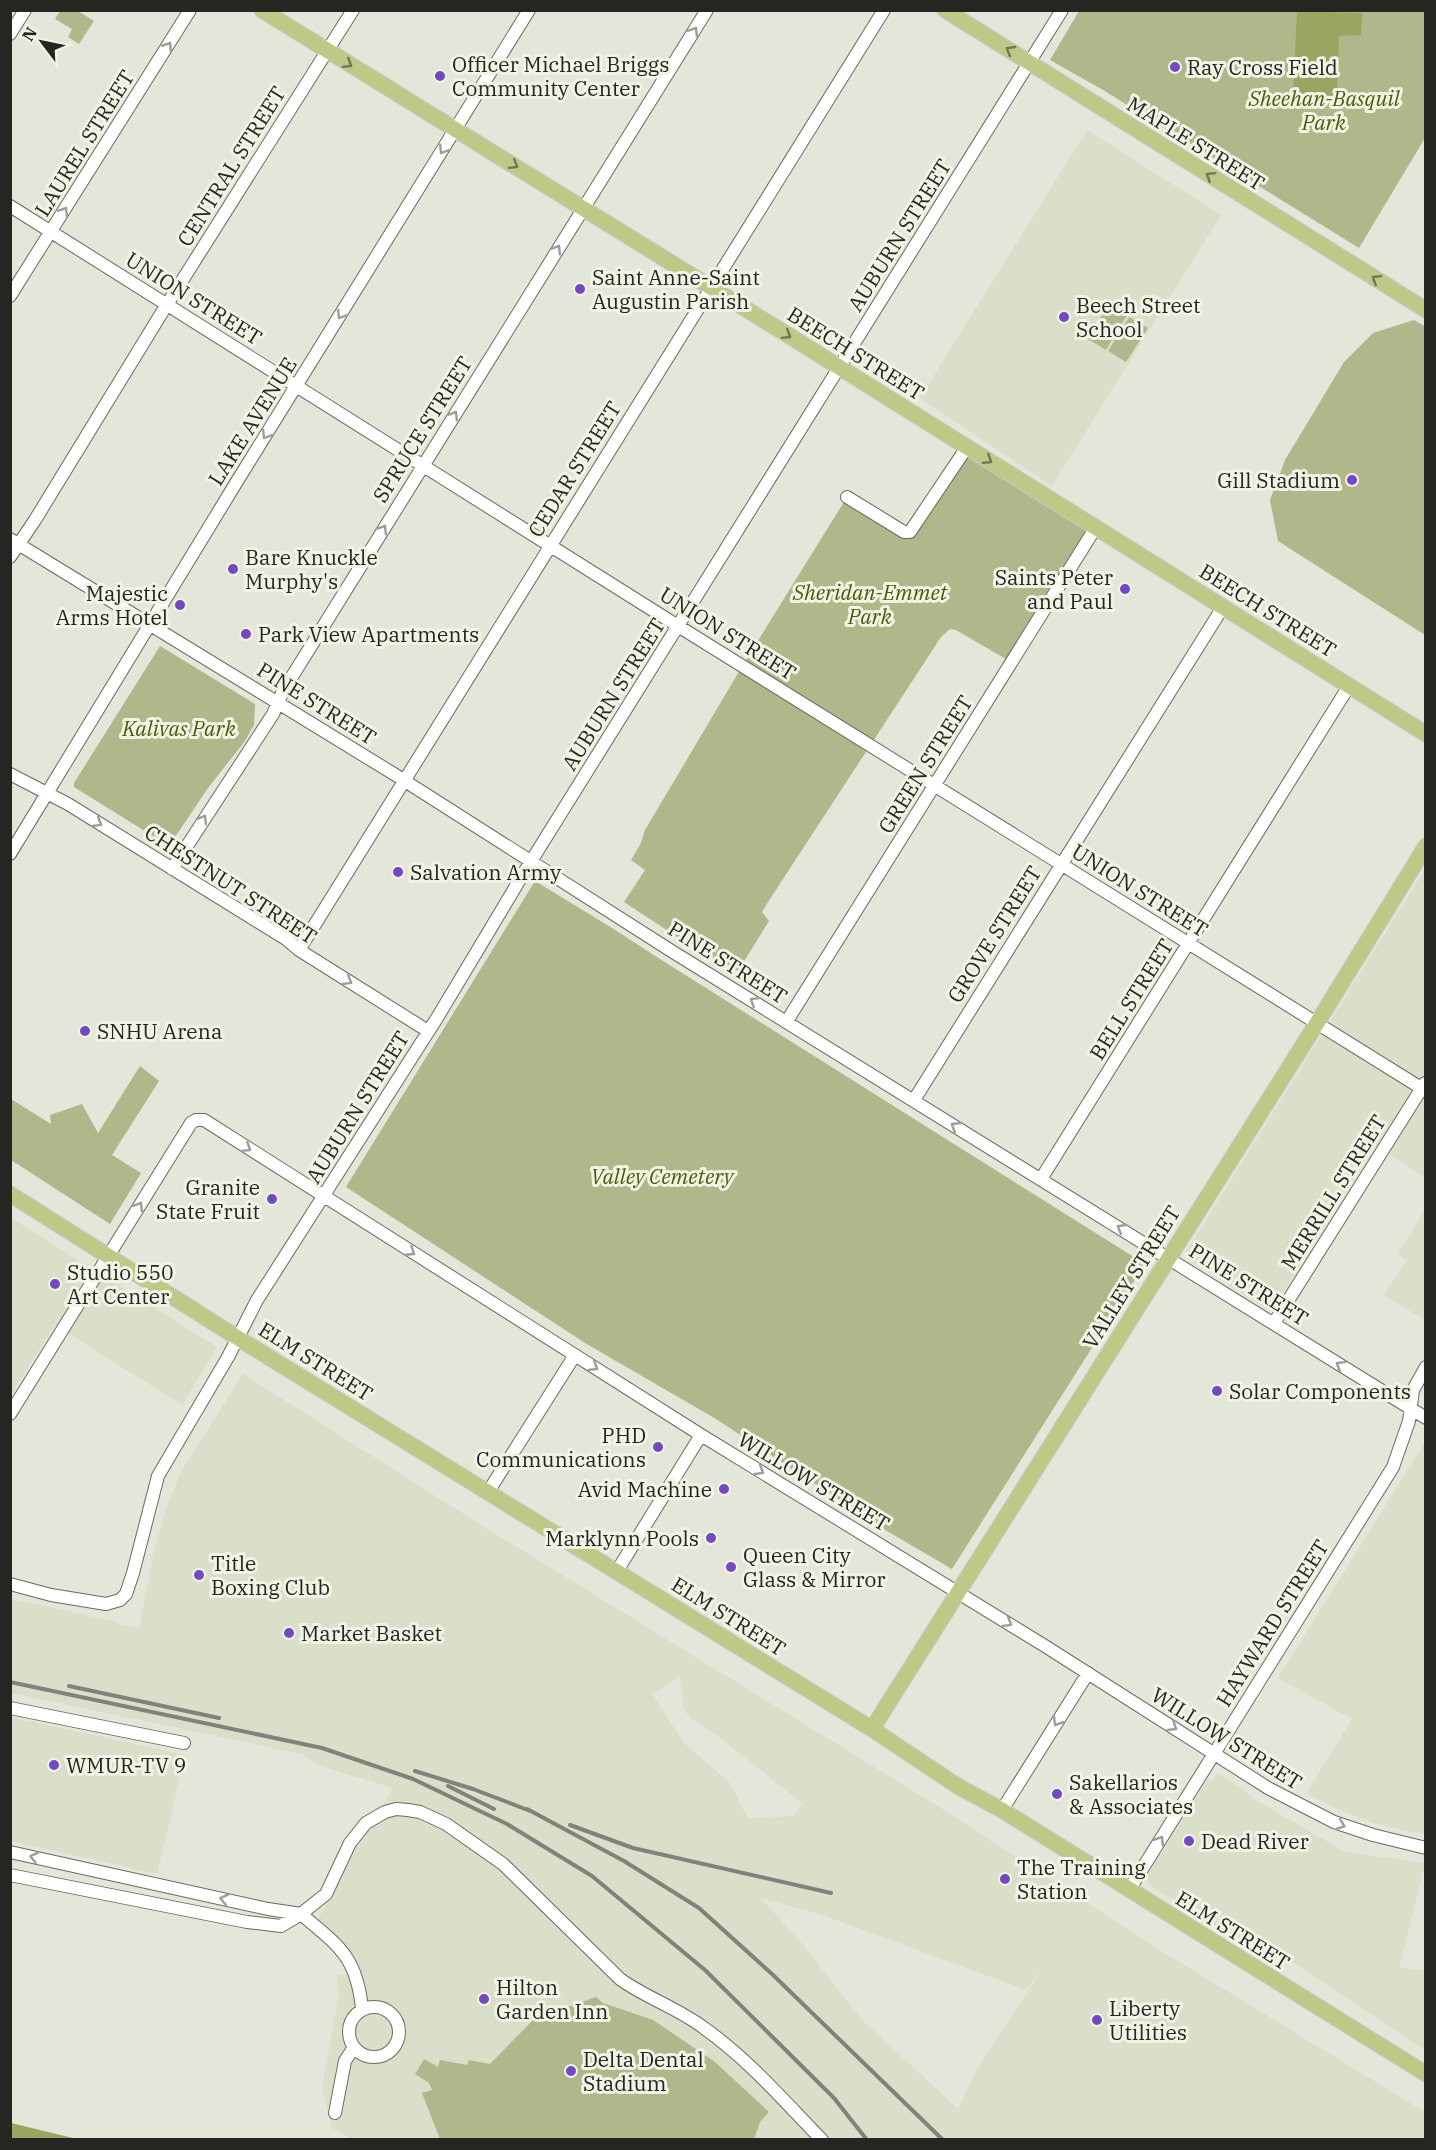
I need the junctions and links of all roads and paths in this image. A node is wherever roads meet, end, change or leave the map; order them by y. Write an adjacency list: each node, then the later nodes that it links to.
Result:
1 (25, 10): 10 (street)
2 (190, 10): 16 (street, LAUREL STREET, one-way to 2)
3 (262, 10): 11 (main road, BEECH STREET)
4 (353, 10): 11 (street, CENTRAL STREET)
5 (529, 10): 13 (street, LAKE AVENUE)
6 (707, 10): 15 (street, SPRUCE STREET, one-way to 6)
7 (884, 10): 17 (street, CEDAR STREET)
8 (945, 10): 12 (main road, MAPLE STREET, one-way to 8)
9 (1062, 10): 12 (street, AUBURN STREET)
10 (10, 34)
11 (327, 51): 13 (main road, BEECH STREET, one-way to 13); 19 (street, CENTRAL STREET)
12 (1029, 62): 20 (main road, MAPLE STREET, one-way to 12); 21 (street, AUBURN STREET)
13 (456, 129): 15 (main road, BEECH STREET, one-way to 15); 22 (street, LAKE AVENUE, one-way to 22)
14 (10, 206): 16 (street, UNION STREET)
15 (582, 208): 17 (main road, BEECH STREET); 24 (street, SPRUCE STREET, one-way to 15)
16 (51, 232): 18 (street, LAUREL STREET); 19 (street, UNION STREET)
17 (711, 288): 21 (main road, BEECH STREET, one-way to 21); 28 (street, CEDAR STREET)
18 (10, 296)
19 (167, 304): 22 (street, UNION STREET); 27 (street, CENTRAL STREET)
20 (1425, 310)
21 (839, 368): 23 (main road, BEECH STREET); 32 (street, AUBURN STREET)
22 (296, 385): 24 (street, UNION STREET); 31 (street, LAKE AVENUE, one-way to 31)
23 (967, 447): 25 (street); 26 (main road, BEECH STREET, one-way to 26)
24 (423, 464): 28 (street, UNION STREET); 34 (street, SPRUCE STREET, one-way to 24)
25 (847, 497)
26 (1096, 527): 30 (main road, BEECH STREET); 38 (street, GREEN STREET)
27 (15, 542): 29 (street, CENTRAL STREET); 31 (street, PINE STREET)
28 (550, 544): 32 (street, UNION STREET); 37 (street, CEDAR STREET)
29 (10, 557)
30 (1223, 607): 33 (main road, BEECH STREET); 43 (street, GROVE STREET)
31 (151, 624): 34 (street, PINE STREET); 39 (street, LAKE AVENUE)
32 (678, 626): 38 (street, UNION STREET); 42 (street, AUBURN STREET)
33 (1349, 686): 35 (main road, BEECH STREET); 45 (street, BELL STREET)
34 (278, 702): 37 (street, PINE STREET); 44 (street, SPRUCE STREET, one-way to 34)
35 (1425, 734)
36 (10, 774): 39 (street, CHESTNUT STREET)
37 (404, 781): 42 (street, PINE STREET); 46 (street, CEDAR STREET)
38 (935, 785): 43 (street, UNION STREET); 47 (street, GREEN STREET)
39 (48, 794): 41 (street, LAKE AVENUE); 44 (street, CHESTNUT STREET, one-way to 44)
40 (1425, 846): 48 (main road, VALLEY STREET)
41 (10, 855)
42 (532, 861): 47 (street, PINE STREET, one-way to 42); 49 (street, AUBURN STREET)
43 (1062, 864): 45 (street, UNION STREET); 51 (street, GROVE STREET)
44 (172, 869): 46 (street, CHESTNUT STREET)
45 (1189, 943): 48 (street, UNION STREET); 52 (street, BELL STREET)
46 (299, 950): 49 (street, CHESTNUT STREET, one-way to 49)
47 (787, 1022): 51 (street, PINE STREET)
48 (1317, 1023): 50 (street, UNION STREET); 56 (main road, VALLEY STREET)
49 (428, 1031): 54 (street, AUBURN STREET)
50 (1424, 1087): 57 (street, MERRILL STREET)
51 (914, 1100): 52 (street, PINE STREET, one-way to 51)
52 (1041, 1179): 56 (street, PINE STREET, one-way to 52)
53 (10, 1194): 55 (main road, ELM STREET)
54 (323, 1196): 55 (street, WILLOW STREET, one-way to 54); 58 (street, AUBURN STREET); 59 (street, WILLOW STREET, one-way to 59)
55 (109, 1256): 58 (main road, ELM STREET); 61 (street)
56 (1169, 1257): 57 (street, PINE STREET); 69 (main road, VALLEY STREET)
57 (1274, 1323): 62 (street, PINE STREET, one-way to 57)
58 (238, 1338): 66 (main road, ELM STREET); 68 (street, AUBURN STREET)
59 (574, 1355): 65 (street, WILLOW STREET, one-way to 65); 66 (street)
60 (1425, 1367): 62 (street, HAYWARD STREET)
61 (15, 1395): 63 (street)
62 (1411, 1408): 64 (street, PINE STREET); 74 (street, HAYWARD STREET)
63 (10, 1414)
64 (1425, 1418)
65 (701, 1435): 67 (street); 69 (street, WILLOW STREET, one-way to 69)
66 (488, 1492): 67 (main road, ELM STREET)
67 (617, 1571): 72 (main road, ELM STREET)
68 (10, 1584)
69 (958, 1592): 70 (street, WILLOW STREET, one-way to 70); 72 (main road, VALLEY STREET)
70 (1088, 1673): 74 (street, WILLOW STREET, one-way to 74); 75 (street, one-way to 75)
71 (10, 1708): 73 (street)
72 (872, 1729): 75 (main road, ELM STREET)
73 (184, 1743)
74 (1214, 1753): 76 (street, WILLOW STREET, one-way to 76); 79 (street, HAYWARD STREET, one-way to 74)
75 (1002, 1810): 79 (main road, ELM STREET)
76 (1425, 1848)
77 (10, 1852): 80 (street, one-way to 77)
78 (10, 1875): 80 (street)
79 (1129, 1890): 83 (main road, ELM STREET)
80 (302, 1914): 81 (street); 85 (street)
81 (362, 2009): 82 (street); 82 (street)
82 (354, 2047): 84 (street)
83 (1425, 2074)
84 (335, 2113)
85 (822, 2139)

